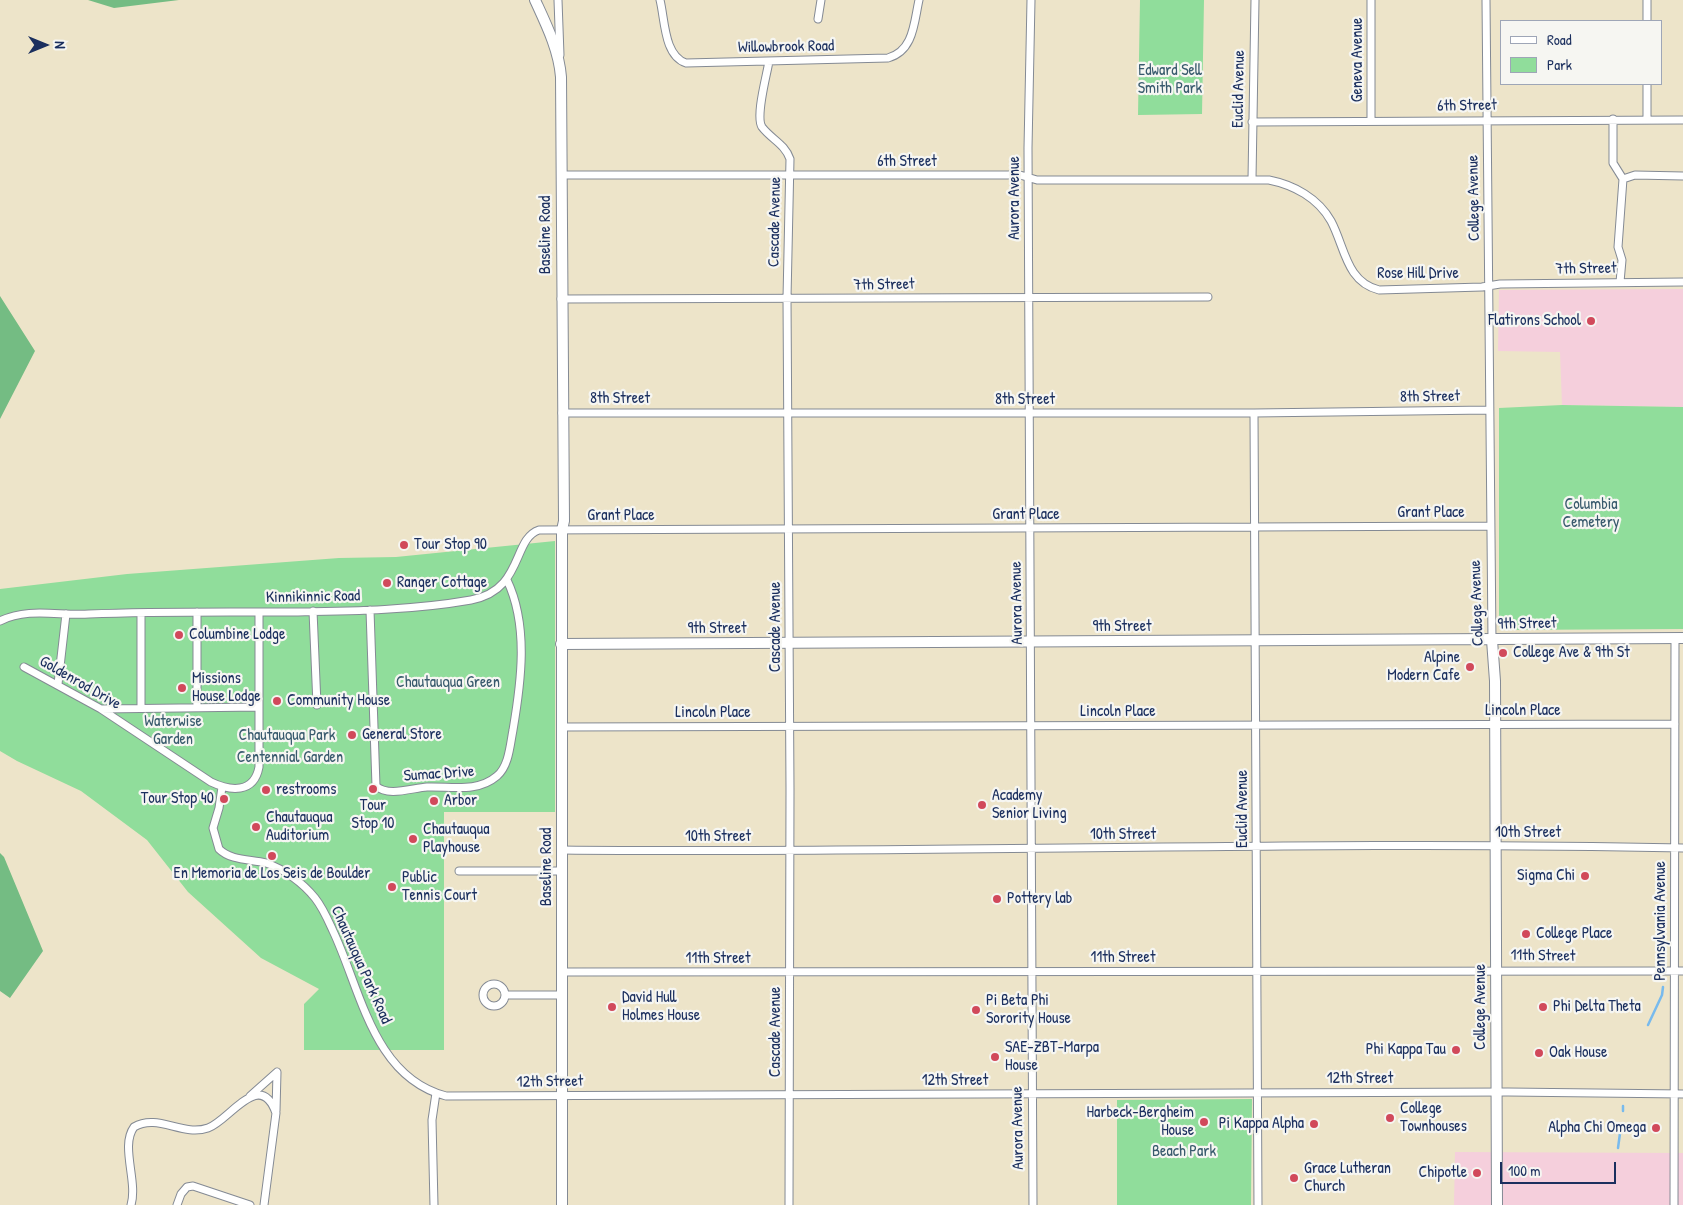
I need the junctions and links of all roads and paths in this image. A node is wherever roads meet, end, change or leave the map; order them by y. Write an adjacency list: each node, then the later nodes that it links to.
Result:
1 (534, 0): 14 (street)
2 (558, 0): 14 (street, Baseline Road)
3 (660, 0): 13 (street, Willowbrook Road)
4 (821, 0): 11 (street)
5 (919, 0): 13 (street, Willowbrook Road)
6 (1031, 0): 25 (street, Aurora Avenue)
7 (1255, 0): 21 (street, Euclid Avenue)
8 (1371, 0): 20 (street, Geneva Avenue)
9 (1486, 0): 17 (street, College Avenue)
10 (1647, 0): 12 (street)
11 (818, 19)
12 (1647, 20)
13 (769, 61): 24 (street, Cascade Avenue)
14 (560, 66): 22 (street, Baseline Road)
15 (1647, 85): 18 (street)
16 (1613, 119): 17 (street, 6th Street); 18 (street, 6th Street); 27 (street)
17 (1488, 120): 20 (street, 6th Street); 30 (street, College Avenue)
18 (1647, 120): 19 (street, 6th Street)
19 (1683, 120)
20 (1371, 121): 21 (street, 6th Street)
21 (1252, 122): 26 (street, Euclid Avenue)
22 (561, 175): 24 (street, 6th Street); 34 (street, Baseline Road)
23 (1683, 176): 27 (street)
24 (789, 177): 25 (street, 6th Street); 33 (street, Cascade Avenue)
25 (1029, 178): 26 (street, 6th Street); 31 (street, Aurora Avenue)
26 (1252, 179): 30 (street, Rose Hill Drive)
27 (1623, 180): 28 (street)
28 (1620, 282): 29 (street, 7th Street); 30 (street, 7th Street)
29 (1683, 282)
30 (1490, 285): 35 (street, College Avenue)
31 (1029, 296): 32 (street, 7th Street); 33 (street, 7th Street); 38 (street, Aurora Avenue)
32 (1208, 297)
33 (787, 298): 34 (street, 7th Street); 37 (street, Cascade Avenue)
34 (561, 299): 36 (street, Baseline Road)
35 (1489, 410): 39 (street, 8th Street); 40 (street, College Avenue)
36 (562, 413): 37 (street, 8th Street); 44 (street, Baseline Road)
37 (788, 413): 38 (street, 8th Street); 41 (street, Cascade Avenue)
38 (1030, 413): 39 (street, 8th Street); 43 (street, Aurora Avenue)
39 (1254, 413): 42 (street, Euclid Avenue)
40 (1490, 526): 42 (street, Grant Place); 54 (street, College Avenue)
41 (789, 528): 43 (street, Grant Place); 44 (street, Grant Place); 57 (street, Cascade Avenue)
42 (1255, 528): 43 (street, Grant Place); 55 (street, Euclid Avenue)
43 (1030, 529): 56 (street, Aurora Avenue)
44 (562, 530): 45 (street, Kinnikinnic Road); 58 (street, Baseline Road)
45 (507, 580): 46 (street, Kinnikinnic Road); 46 (street, Sumac Drive)
46 (370, 610): 47 (street, Kinnikinnic Road)
47 (313, 611): 49 (street, Kinnikinnic Road); 61 (street)
48 (197, 612): 49 (street, Kinnikinnic Road); 50 (street, Kinnikinnic Road); 64 (street)
49 (259, 612): 62 (street)
50 (141, 613): 51 (street, Kinnikinnic Road); 63 (street)
51 (66, 614): 52 (street, Kinnikinnic Road); 60 (street)
52 (0, 621)
53 (1679, 638): 54 (street, 9th Street); 67 (street, Pennsylvania Avenue)
54 (1492, 640): 55 (street, 9th Street); 66 (street, College Avenue)
55 (1257, 641): 56 (street, 9th Street); 69 (street, Euclid Avenue)
56 (1032, 642): 57 (street, 9th Street); 68 (street, Aurora Avenue)
57 (789, 643): 58 (street, 9th Street); 71 (street, Cascade Avenue)
58 (561, 644): 70 (street, Baseline Road)
59 (24, 667): 60 (street, Goldenrod Drive)
60 (58, 684): 65 (street, Goldenrod Drive)
61 (317, 705)
62 (259, 707): 64 (street); 72 (street)
63 (142, 708): 64 (street); 65 (street)
64 (197, 708)
65 (101, 709): 72 (street, Goldenrod Drive)
66 (1495, 724): 67 (street, Lincoln Place); 69 (street, Lincoln Place); 74 (street, College Avenue)
67 (1675, 724): 75 (street, Pennsylvania Avenue)
68 (1032, 726): 69 (street, Lincoln Place); 71 (street, Lincoln Place); 77 (street, Aurora Avenue)
69 (1257, 726): 73 (street, Euclid Avenue)
70 (562, 727): 71 (street, Lincoln Place); 78 (street, Baseline Road)
71 (790, 728): 79 (street, Cascade Avenue)
72 (222, 787): 91 (street, Chautauqua Park Road)
73 (1257, 847): 74 (street, 10th Street); 77 (street, 10th Street); 83 (street, Euclid Avenue)
74 (1495, 847): 75 (street, 10th Street); 82 (street, College Avenue)
75 (1675, 848): 76 (street, 10th Street); 84 (street, Pennsylvania Avenue)
76 (1683, 848)
77 (1032, 849): 79 (street, 10th Street); 87 (street, Aurora Avenue)
78 (562, 850): 79 (street, 10th Street); 81 (street, Baseline Road)
79 (790, 852): 88 (street, Cascade Avenue)
80 (459, 871): 81 (street)
81 (562, 871): 86 (street, Baseline Road)
82 (1496, 969): 83 (street, 11th Street); 84 (street, 11th Street); 92 (street, College Avenue)
83 (1257, 971): 87 (street, 11th Street); 94 (street, Euclid Avenue)
84 (1674, 971): 85 (street, 11th Street); 95 (street, Pennsylvania Avenue)
85 (1683, 971)
86 (562, 972): 88 (street, 11th Street); 90 (street, Baseline Road)
87 (1032, 972): 88 (street, 11th Street); 98 (street, Aurora Avenue)
88 (790, 974): 100 (street, Cascade Avenue)
89 (505, 995): 90 (street)
90 (562, 995): 97 (street, Baseline Road)
91 (411, 1078): 93 (street, 12th Street)
92 (1496, 1092): 94 (street, 12th Street); 95 (street, 12th Street); 111 (street, College Avenue)
93 (436, 1093): 97 (street, 12th Street); 106 (street)
94 (1259, 1093): 98 (street, 12th Street); 110 (street, Euclid Avenue)
95 (1674, 1094): 96 (street, 12th Street); 112 (street, Pennsylvania Avenue)
96 (1683, 1094)
97 (562, 1095): 100 (street, 12th Street); 107 (street, Baseline Road)
98 (1031, 1095): 100 (street, 12th Street); 109 (street, Aurora Avenue)
99 (250, 1096): 101 (street); 101 (street); 102 (street)
100 (790, 1096): 108 (street, Cascade Avenue)
101 (276, 1113): 105 (street)
102 (131, 1205)
103 (177, 1205): 104 (street)
104 (250, 1205)
105 (264, 1205)
106 (434, 1205)
107 (562, 1205)
108 (789, 1205)
109 (1033, 1205)
110 (1258, 1205)
111 (1496, 1205)
112 (1674, 1205)

